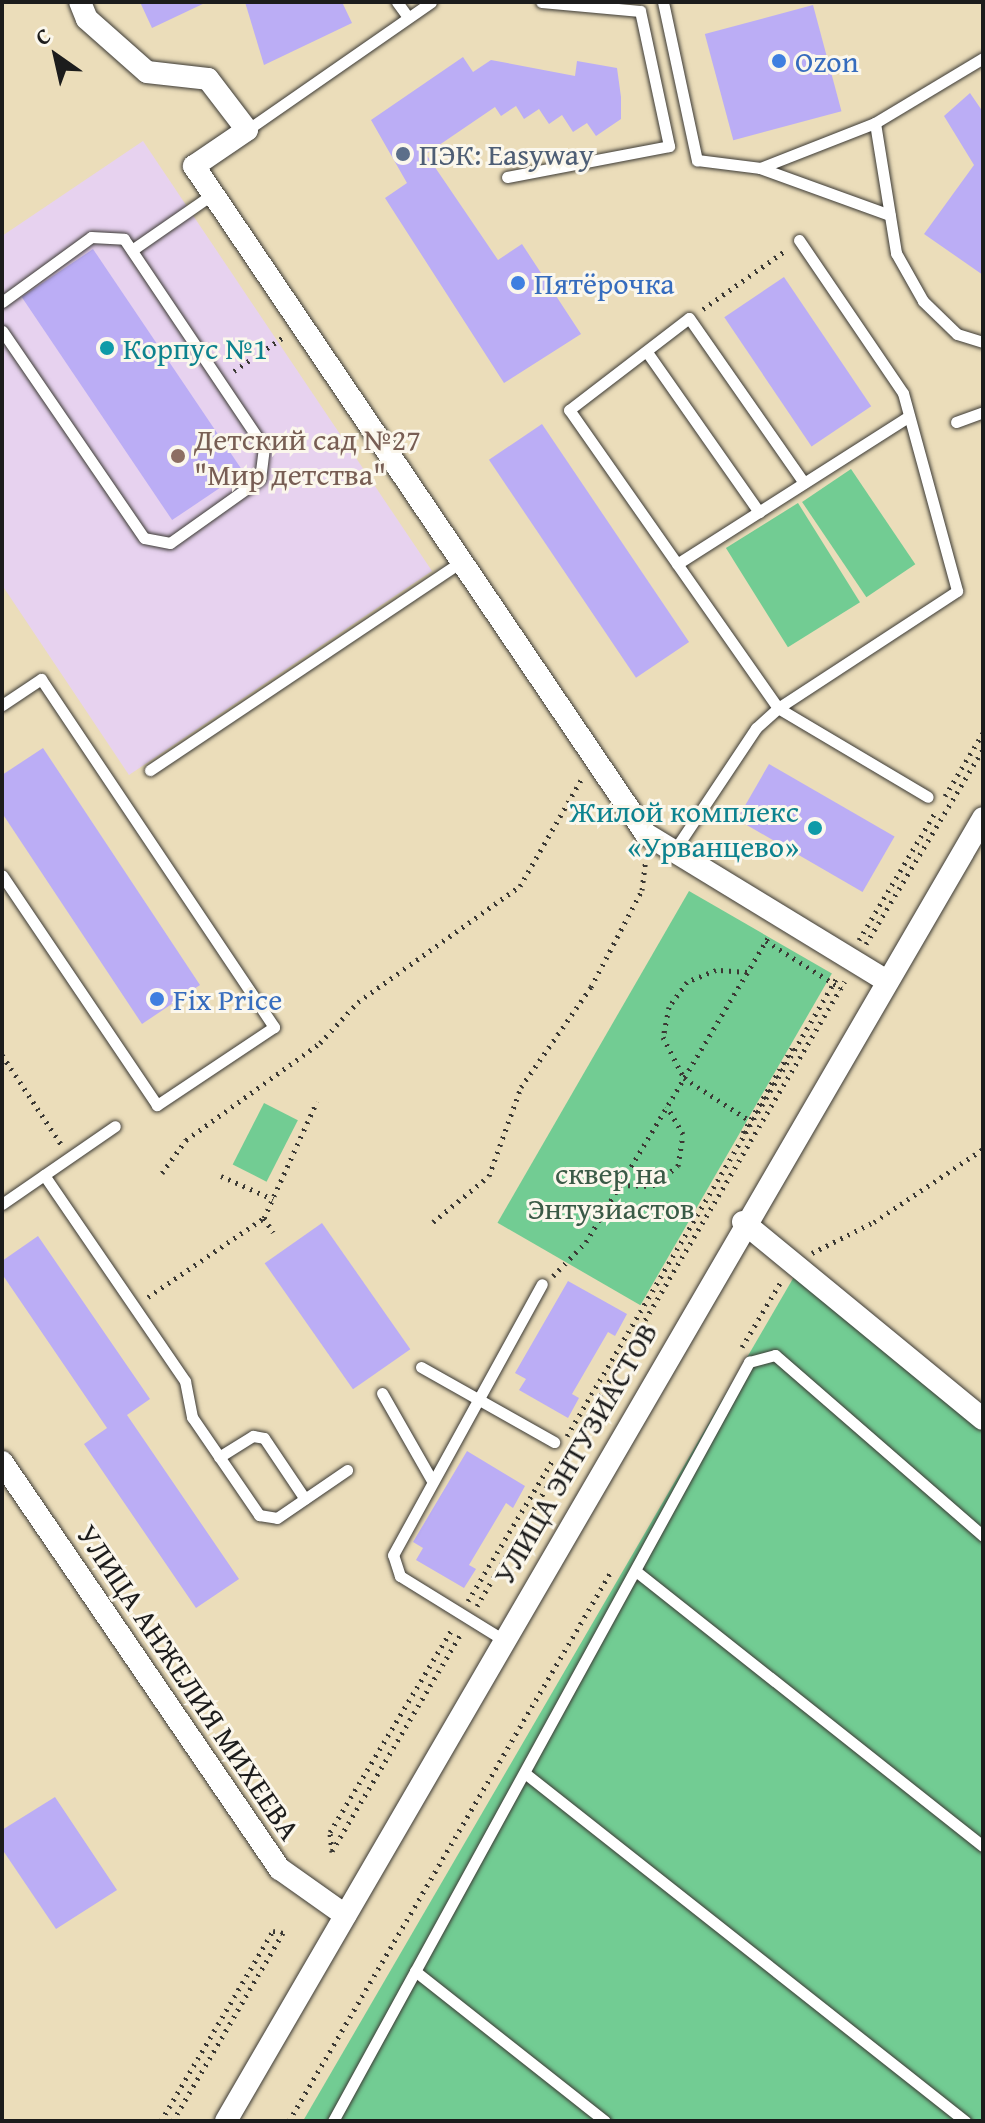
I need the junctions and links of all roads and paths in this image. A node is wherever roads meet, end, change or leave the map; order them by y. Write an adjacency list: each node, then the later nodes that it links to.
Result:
1 (80, 2): 9 (street)
2 (397, 2): 6 (lane)
3 (431, 2): 6 (lane)
4 (541, 2): 11 (lane)
5 (663, 2): 10 (lane)
6 (408, 17): 9 (lane)
7 (983, 58): 8 (lane)
8 (875, 123): 10 (lane); 13 (lane)
9 (247, 130): 12 (street)
10 (760, 168): 13 (lane)
11 (507, 177)
12 (213, 194): 15 (lane); 28 (street)
13 (890, 215): 20 (lane)
14 (799, 240): 17 (path); 24 (lane)
15 (132, 250): 16 (lane); 22 (lane)
16 (2, 302)
17 (689, 318): 21 (lane); 26 (lane)
18 (2, 331): 22 (lane)
19 (277, 341): 22 (path)
20 (983, 342)
21 (649, 355): 27 (lane); 29 (lane)
22 (220, 380)
23 (983, 412): 25 (lane)
24 (909, 416): 26 (lane); 31 (lane)
25 (956, 422)
26 (804, 483): 27 (lane)
27 (759, 512): 29 (lane)
28 (461, 562): 34 (street); 35 (lane)
29 (677, 564): 31 (lane)
30 (2, 705): 40 (lane)
31 (778, 708): 36 (lane); 39 (lane)
32 (983, 733): 43 (path)
33 (983, 749): 43 (path)
34 (593, 757): 38 (street); 59 (path)
35 (150, 770)
36 (928, 797)
37 (983, 818): 45 (street, УЛИЦА ЭНТУЗИАСТОВ)
38 (646, 834): 39 (street); 67 (path)
39 (674, 851): 41 (street)
40 (2, 875)
41 (781, 916): 42 (path); 43 (street)
42 (766, 941): 44 (path); 46 (path)
43 (852, 960): 45 (street); 46 (path); 47 (path)
44 (747, 972): 51 (path); 51 (path)
45 (884, 979): 68 (street, УЛИЦА ЭНТУЗИАСТОВ)
46 (834, 984): 47 (path); 49 (path)
47 (841, 988): 48 (path)
48 (836, 996): 49 (path); 63 (path)
49 (808, 1028): 54 (path); 57 (path)
50 (2, 1055): 58 (path)
51 (684, 1078): 53 (path); 54 (path)
52 (317, 1101): 64 (path)
53 (667, 1106): 62 (path); 62 (path)
54 (749, 1120): 57 (path)
55 (115, 1126): 58 (lane)
56 (983, 1149): 70 (path)
57 (734, 1155): 63 (path); 87 (path)
58 (70, 1157): 60 (lane)
59 (162, 1173)
60 (44, 1175): 65 (lane); 72 (lane)
61 (221, 1176): 64 (path)
62 (620, 1185): 71 (path)
63 (720, 1193): 87 (path)
64 (273, 1199): 66 (path)
65 (2, 1204)
66 (264, 1218): 69 (path); 72 (path)
67 (433, 1222)
68 (743, 1222): 70 (street); 88 (street, УЛИЦА ЭНТУЗИАСТОВ)
69 (273, 1232)
70 (792, 1263): 73 (path); 77 (street)
71 (542, 1284): 76 (lane)
72 (134, 1307): 79 (lane)
73 (736, 1358)
74 (421, 1367): 76 (lane)
75 (382, 1393): 82 (lane)
76 (477, 1399): 78 (lane); 82 (lane)
77 (983, 1419)
78 (554, 1442)
79 (219, 1457): 83 (lane); 83 (lane)
80 (2, 1462): 91 (street, УЛИЦА АНЖЕЛИЯ МИХЕЕВА)
81 (347, 1470): 83 (lane)
82 (431, 1479): 87 (lane)
83 (305, 1499)
84 (983, 1536): 86 (lane)
85 (616, 1562): 96 (path)
86 (637, 1572): 89 (lane); 90 (lane)
87 (464, 1617): 87 (path); 88 (lane)
88 (502, 1639): 91 (street, УЛИЦА ЭНТУЗИАСТОВ)
89 (526, 1774): 92 (lane); 99 (lane)
90 (983, 1846)
91 (345, 1915): 95 (street, УЛИЦА ЭНТУЗИАСТОВ)
92 (415, 1971): 97 (lane); 98 (lane)
93 (161, 2121): 94 (path)
94 (173, 2121)
95 (226, 2121)
96 (289, 2121)
97 (333, 2121)
98 (605, 2121)
99 (965, 2121)

